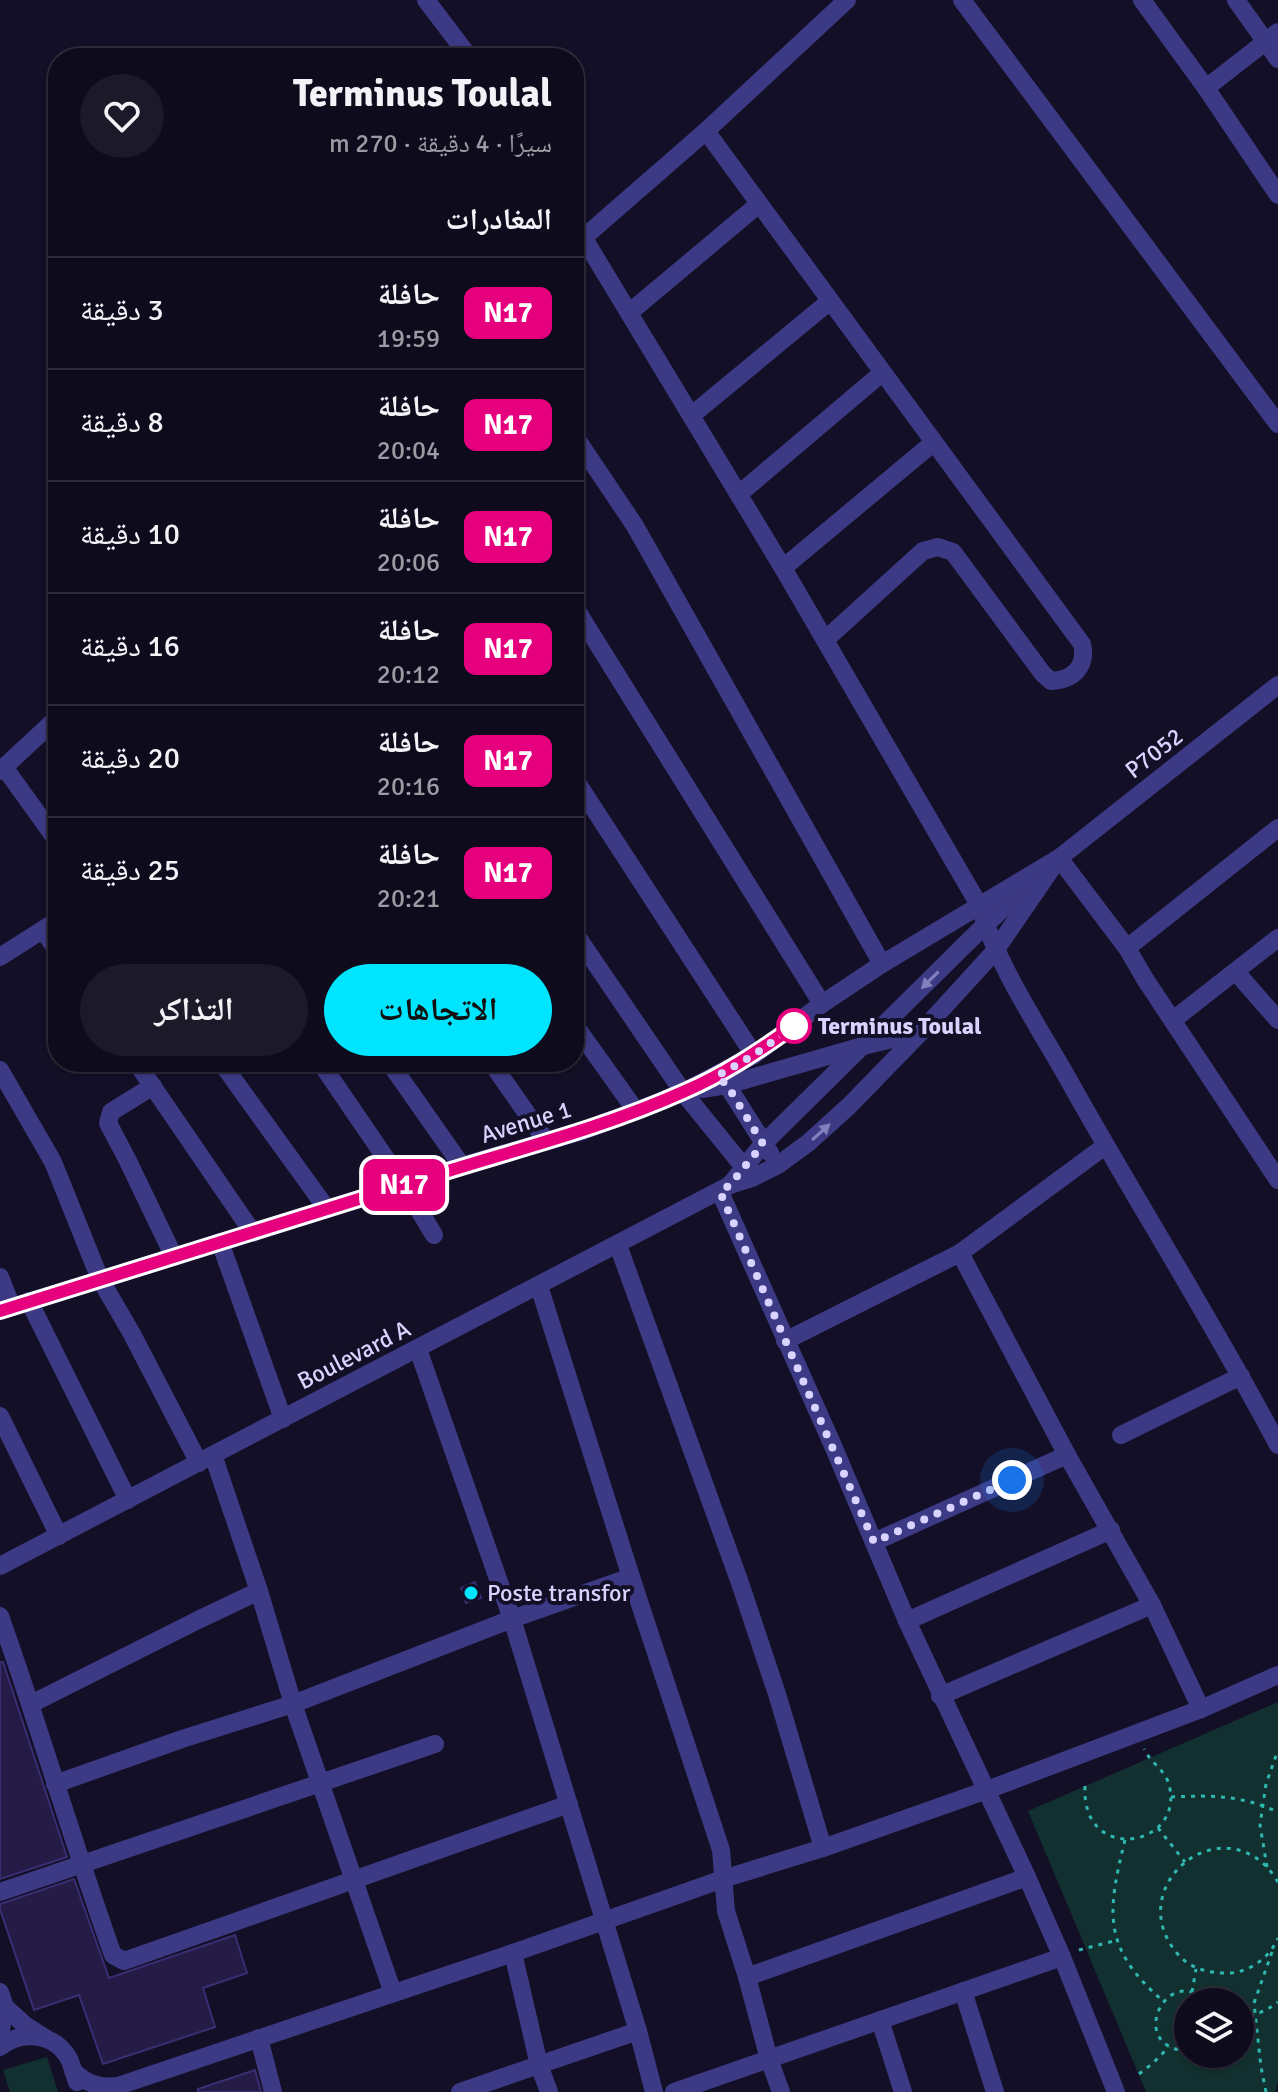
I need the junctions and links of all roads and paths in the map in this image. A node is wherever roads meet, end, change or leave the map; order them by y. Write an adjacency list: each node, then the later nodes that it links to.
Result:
1 (426, 0): 7 (street)
2 (847, 0): 10 (street)
3 (962, 0): 19 (street)
4 (1142, 0): 9 (street)
5 (1236, 0): 6 (street)
6 (1272, 37): 8 (street); 9 (street)
7 (462, 48)
8 (1278, 59)
9 (1206, 88): 11 (street)
10 (706, 131): 12 (street); 13 (street)
11 (1278, 195)
12 (759, 204): 15 (street); 16 (street)
13 (584, 229)
14 (584, 245): 16 (street)
15 (830, 301): 17 (street); 18 (street)
16 (630, 312): 18 (street)
17 (882, 373): 20 (street); 22 (street)
18 (692, 415): 22 (street)
19 (1278, 424)
20 (933, 443): 23 (street); 25 (street)
21 (584, 450): 41 (street)
22 (739, 494): 23 (street)
23 (783, 568): 25 (street)
24 (584, 622): 43 (street)
25 (825, 640): 33 (street)
26 (1278, 685): 32 (street, P7052)
27 (48, 726): 28 (street)
28 (2, 769): 31 (street)
29 (584, 793): 49 (street)
30 (1278, 828): 38 (street)
31 (48, 829)
32 (1059, 858): 33 (street, P7052); 34 (street, P7052); 38 (street); 39 (street, P7052)
33 (979, 905): 34 (street); 41 (street)
34 (985, 925): 39 (street); 48 (street, one-way to 48)
35 (48, 926): 40 (street)
36 (1278, 938): 42 (street)
37 (584, 947): 58 (street)
38 (1127, 948): 44 (street)
39 (995, 951): 46 (street, Boulevard A); 62 (street)
40 (0, 957)
41 (882, 964): 43 (street)
42 (1236, 972): 44 (street); 45 (street)
43 (822, 1004): 49 (street)
44 (1173, 1020): 66 (street)
45 (1278, 1020)
46 (921, 1032): 48 (street); 63 (street, Boulevard A, one-way to 46)
47 (584, 1038): 59 (street)
48 (863, 1046): 56 (street); 61 (street)
49 (754, 1055): 56 (street)
50 (0, 1070): 77 (street)
51 (143, 1072): 57 (street)
52 (228, 1072): 69 (street)
53 (327, 1072): 67 (street)
54 (396, 1072): 64 (street)
55 (498, 1072): 60 (street)
56 (722, 1080): 58 (street, Avenue 1); 61 (street)
57 (153, 1086): 70 (street); 75 (street)
58 (683, 1092): 59 (street, Avenue 1); 65 (street)
59 (636, 1111): 60 (street, Avenue 1)
60 (546, 1141): 64 (street, Avenue 1)
61 (763, 1144): 63 (street); 65 (street)
62 (1105, 1146): 74 (street); 82 (street)
63 (778, 1165): 65 (street, Boulevard A)
64 (462, 1166): 67 (street, Avenue 1)
65 (747, 1172): 68 (street, Boulevard A)
66 (1278, 1180)
67 (404, 1185): 69 (street, Avenue 1); 71 (street)
68 (725, 1188): 73 (street, Boulevard A); 80 (street)
69 (327, 1209): 70 (street, Avenue 1)
70 (253, 1233): 72 (street, Avenue 1)
71 (434, 1235)
72 (220, 1242): 75 (street, Avenue 1); 84 (street)
73 (618, 1245): 78 (street, Boulevard A); 118 (street)
74 (960, 1253): 80 (street); 87 (street)
75 (174, 1257): 77 (street, Avenue 1)
76 (0, 1277): 79 (street)
77 (100, 1279): 79 (street, Avenue 1); 88 (street)
78 (539, 1286): 81 (street, Boulevard A); 94 (street)
79 (14, 1306): 89 (street)
80 (785, 1341): 92 (street)
81 (418, 1349): 84 (street, Boulevard A); 98 (street)
82 (1241, 1376): 85 (street); 86 (street)
83 (0, 1416): 91 (street)
84 (283, 1419): 88 (street, Boulevard A)
85 (1121, 1435)
86 (1278, 1445)
87 (1067, 1455): 90 (street); 92 (street)
88 (206, 1459): 89 (street, Boulevard A); 95 (street)
89 (128, 1500): 91 (street, Boulevard A)
90 (1111, 1530): 96 (street); 99 (street)
91 (59, 1536): 93 (street, Boulevard A)
92 (874, 1542): 99 (street)
93 (0, 1566)
94 (631, 1577): 98 (street); 123 (street)
95 (259, 1591): 102 (street); 103 (street)
96 (1152, 1605): 101 (street); 104 (street)
97 (0, 1616): 102 (street)
98 (512, 1619): 103 (street); 113 (street)
99 (907, 1621): 101 (street)
100 (1278, 1675): 104 (street)
101 (940, 1696): 111 (street)
102 (31, 1704): 109 (street)
103 (293, 1704): 108 (street); 109 (street)
104 (1201, 1709): 105 (street)
105 (1137, 1734): 111 (street); 112 (path)
106 (435, 1744): 108 (street)
107 (1278, 1750): 114 (path)
108 (320, 1783): 120 (street); 124 (street)
109 (55, 1784): 120 (street)
110 (1085, 1786): 117 (path)
111 (987, 1790): 118 (street); 122 (street)
112 (1171, 1797): 114 (path); 116 (path)
113 (569, 1804): 124 (street); 127 (street)
114 (1262, 1805): 115 (path); 121 (path)
115 (1278, 1812)
116 (1158, 1828): 117 (path); 119 (path)
117 (1125, 1839): 129 (path)
118 (823, 1848): 123 (street)
119 (1185, 1862): 121 (path); 133 (path)
120 (81, 1865): 124 (street); 126 (street)
121 (1267, 1867): 125 (path)
122 (1027, 1877): 132 (street); 134 (street)
123 (723, 1879): 127 (street); 134 (street)
124 (355, 1881): 137 (street)
125 (1278, 1882)
126 (0, 1892)
127 (604, 1920): 131 (street); 145 (street)
128 (1278, 1938): 130 (path)
129 (1118, 1940): 132 (path); 140 (path)
130 (1274, 1947): 133 (path); 142 (path)
131 (513, 1953): 137 (street); 153 (street)
132 (1062, 1957): 136 (street); 166 (street)
133 (1196, 1969): 135 (path)
134 (747, 1977): 152 (street)
135 (1193, 1988)
136 (963, 1991): 144 (street); 165 (street)
137 (393, 1993): 147 (street)
138 (1174, 1994): 140 (path)
139 (2, 2000): 146 (street); 148 (street)
140 (1163, 2001): 150 (path)
141 (1278, 2002): 143 (path)
142 (1254, 2003)
143 (1254, 2015): 167 (path)
144 (880, 2020): 152 (street); 164 (street)
145 (638, 2031): 153 (street); 161 (street)
146 (0, 2035)
147 (259, 2038): 156 (street); 158 (street)
148 (48, 2039): 149 (street); 154 (street)
149 (0, 2047)
150 (1169, 2047): 151 (path); 155 (path)
151 (1174, 2049)
152 (769, 2059): 162 (street); 163 (street)
153 (539, 2065): 159 (street); 160 (street)
154 (73, 2071): 156 (street); 157 (street)
155 (1139, 2074)
156 (112, 2089)
157 (80, 2092)
158 (273, 2092)
159 (460, 2092)
160 (549, 2092)
161 (654, 2092)
162 (674, 2092)
163 (781, 2092)
164 (903, 2092)
165 (995, 2092)
166 (1116, 2092)
167 (1266, 2092)

